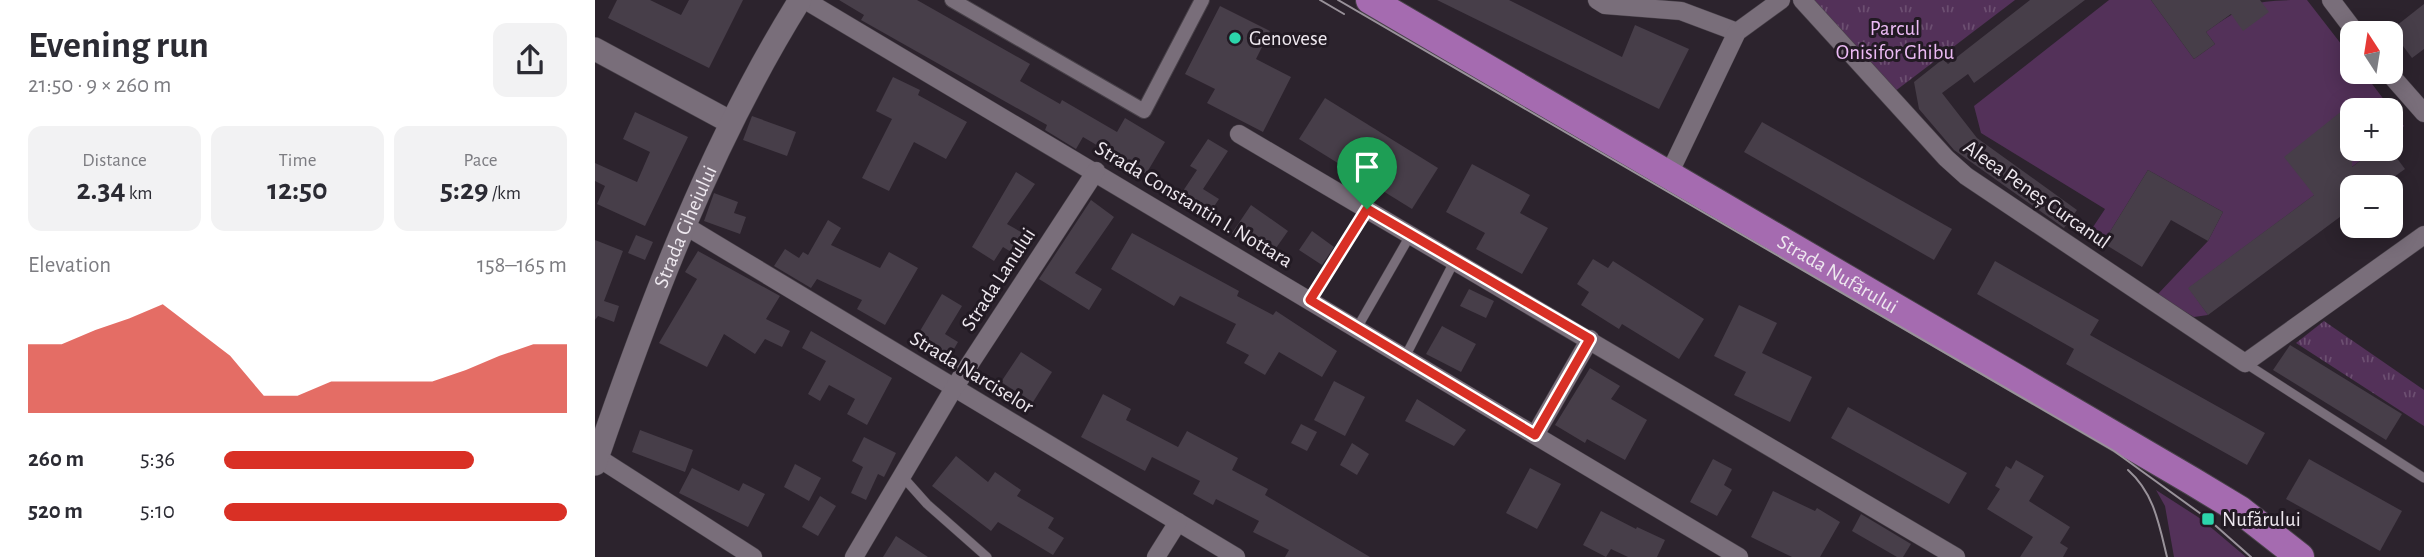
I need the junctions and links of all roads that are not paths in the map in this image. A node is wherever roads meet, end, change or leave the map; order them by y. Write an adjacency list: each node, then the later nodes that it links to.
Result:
1 (802, 0): 14 (street, Strada Ciheiului); 16 (street, Strada Constantin I. Nottara)
2 (952, 0): 3 (street)
3 (1202, 0)
4 (1370, 0): 17 (main road, Strada Nufărului)
5 (1597, 0): 10 (street)
6 (1781, 0): 10 (street)
7 (1803, 0): 27 (street, Aleea Peneș Curcanul)
8 (2331, 0): 9 (street)
9 (2346, 21)
10 (1737, 32): 17 (street)
11 (595, 49): 14 (street)
12 (2399, 84): 13 (street)
13 (2424, 113)
14 (730, 122): 19 (street, Strada Ciheiului)
15 (1239, 134): 18 (street)
16 (1095, 171): 23 (street, Strada Constantin I. Nottara); 28 (street, Strada Lanului)
17 (1669, 174): 41 (main road, Strada Nufărului)
18 (1367, 209): 20 (street); 23 (lane)
19 (684, 225): 28 (street, Strada Narciselor); 30 (street, Strada Ciheiului)
20 (1411, 234): 22 (street); 24 (lane)
21 (2424, 235): 27 (street)
22 (1455, 260): 25 (street); 26 (lane)
23 (1310, 300): 24 (street, Strada Constantin I. Nottara)
24 (1357, 328): 26 (street, Strada Constantin I. Nottara)
25 (1590, 339): 29 (street); 40 (street)
26 (1405, 357): 29 (street, Strada Constantin I. Nottara)
27 (2245, 363): 32 (lane, Aleea Peneș Curcanul)
28 (954, 388): 31 (street, Strada Lanului); 33 (street, Strada Narciselor)
29 (1535, 435): 39 (street, Strada Constantin I. Nottara)
30 (596, 461): 34 (street)
31 (902, 476): 35 (street, Strada Lanului); 36 (lane)
32 (2424, 478)
33 (1178, 522): 37 (street); 38 (street, Strada Narciselor)
34 (753, 557)
35 (855, 557)
36 (987, 557)
37 (1156, 557)
38 (1236, 557)
39 (1739, 557)
40 (1957, 557)
41 (2300, 557)

